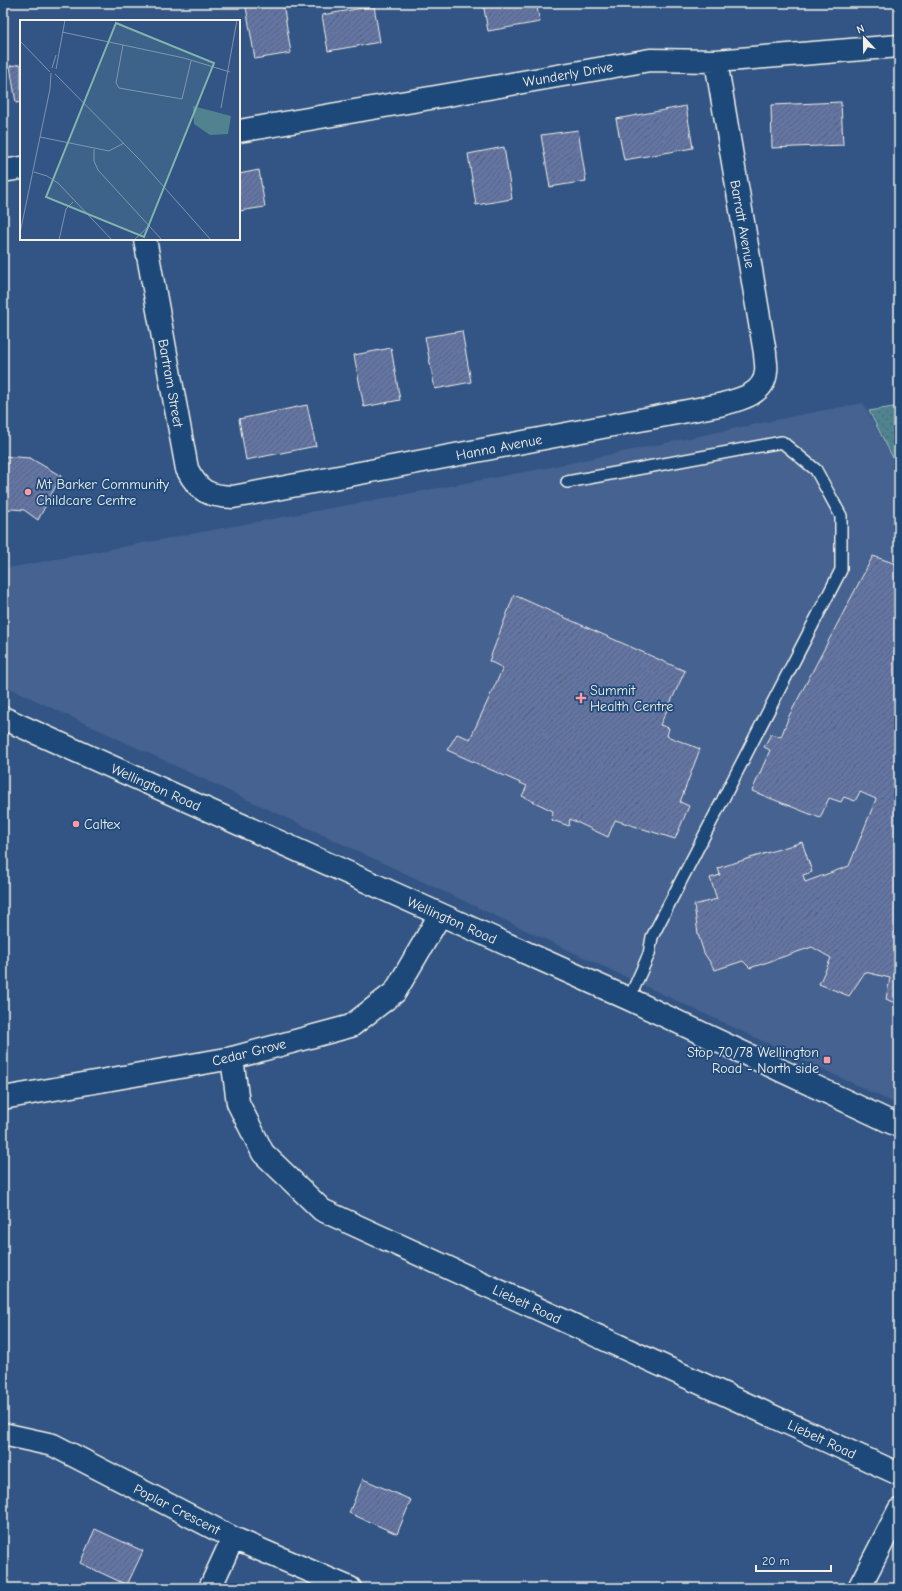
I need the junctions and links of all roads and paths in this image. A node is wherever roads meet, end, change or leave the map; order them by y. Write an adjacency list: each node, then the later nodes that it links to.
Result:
1 (899, 46): 2 (street, Wunderly Drive)
2 (716, 61): 3 (street, Wunderly Drive); 7 (street, Barratt Avenue)
3 (240, 131)
4 (20, 168): 5 (street)
5 (3, 171)
6 (145, 240): 9 (street, Bartram Street)
7 (761, 387): 9 (street, Hanna Avenue)
8 (567, 482): 12 (lane)
9 (234, 496)
10 (3, 718): 11 (street, Wellington Road)
11 (440, 915): 12 (street, Wellington Road); 13 (street, Cedar Grove)
12 (629, 999): 15 (street, Wellington Road)
13 (232, 1058): 14 (street, Cedar Grove); 17 (street, Liebelt Road)
14 (3, 1098)
15 (899, 1126)
16 (3, 1434): 19 (street, Poplar Crescent)
17 (899, 1474)
18 (899, 1510): 22 (street)
19 (233, 1538): 20 (street); 21 (street, Poplar Crescent)
20 (210, 1588)
21 (350, 1588)
22 (859, 1588)

